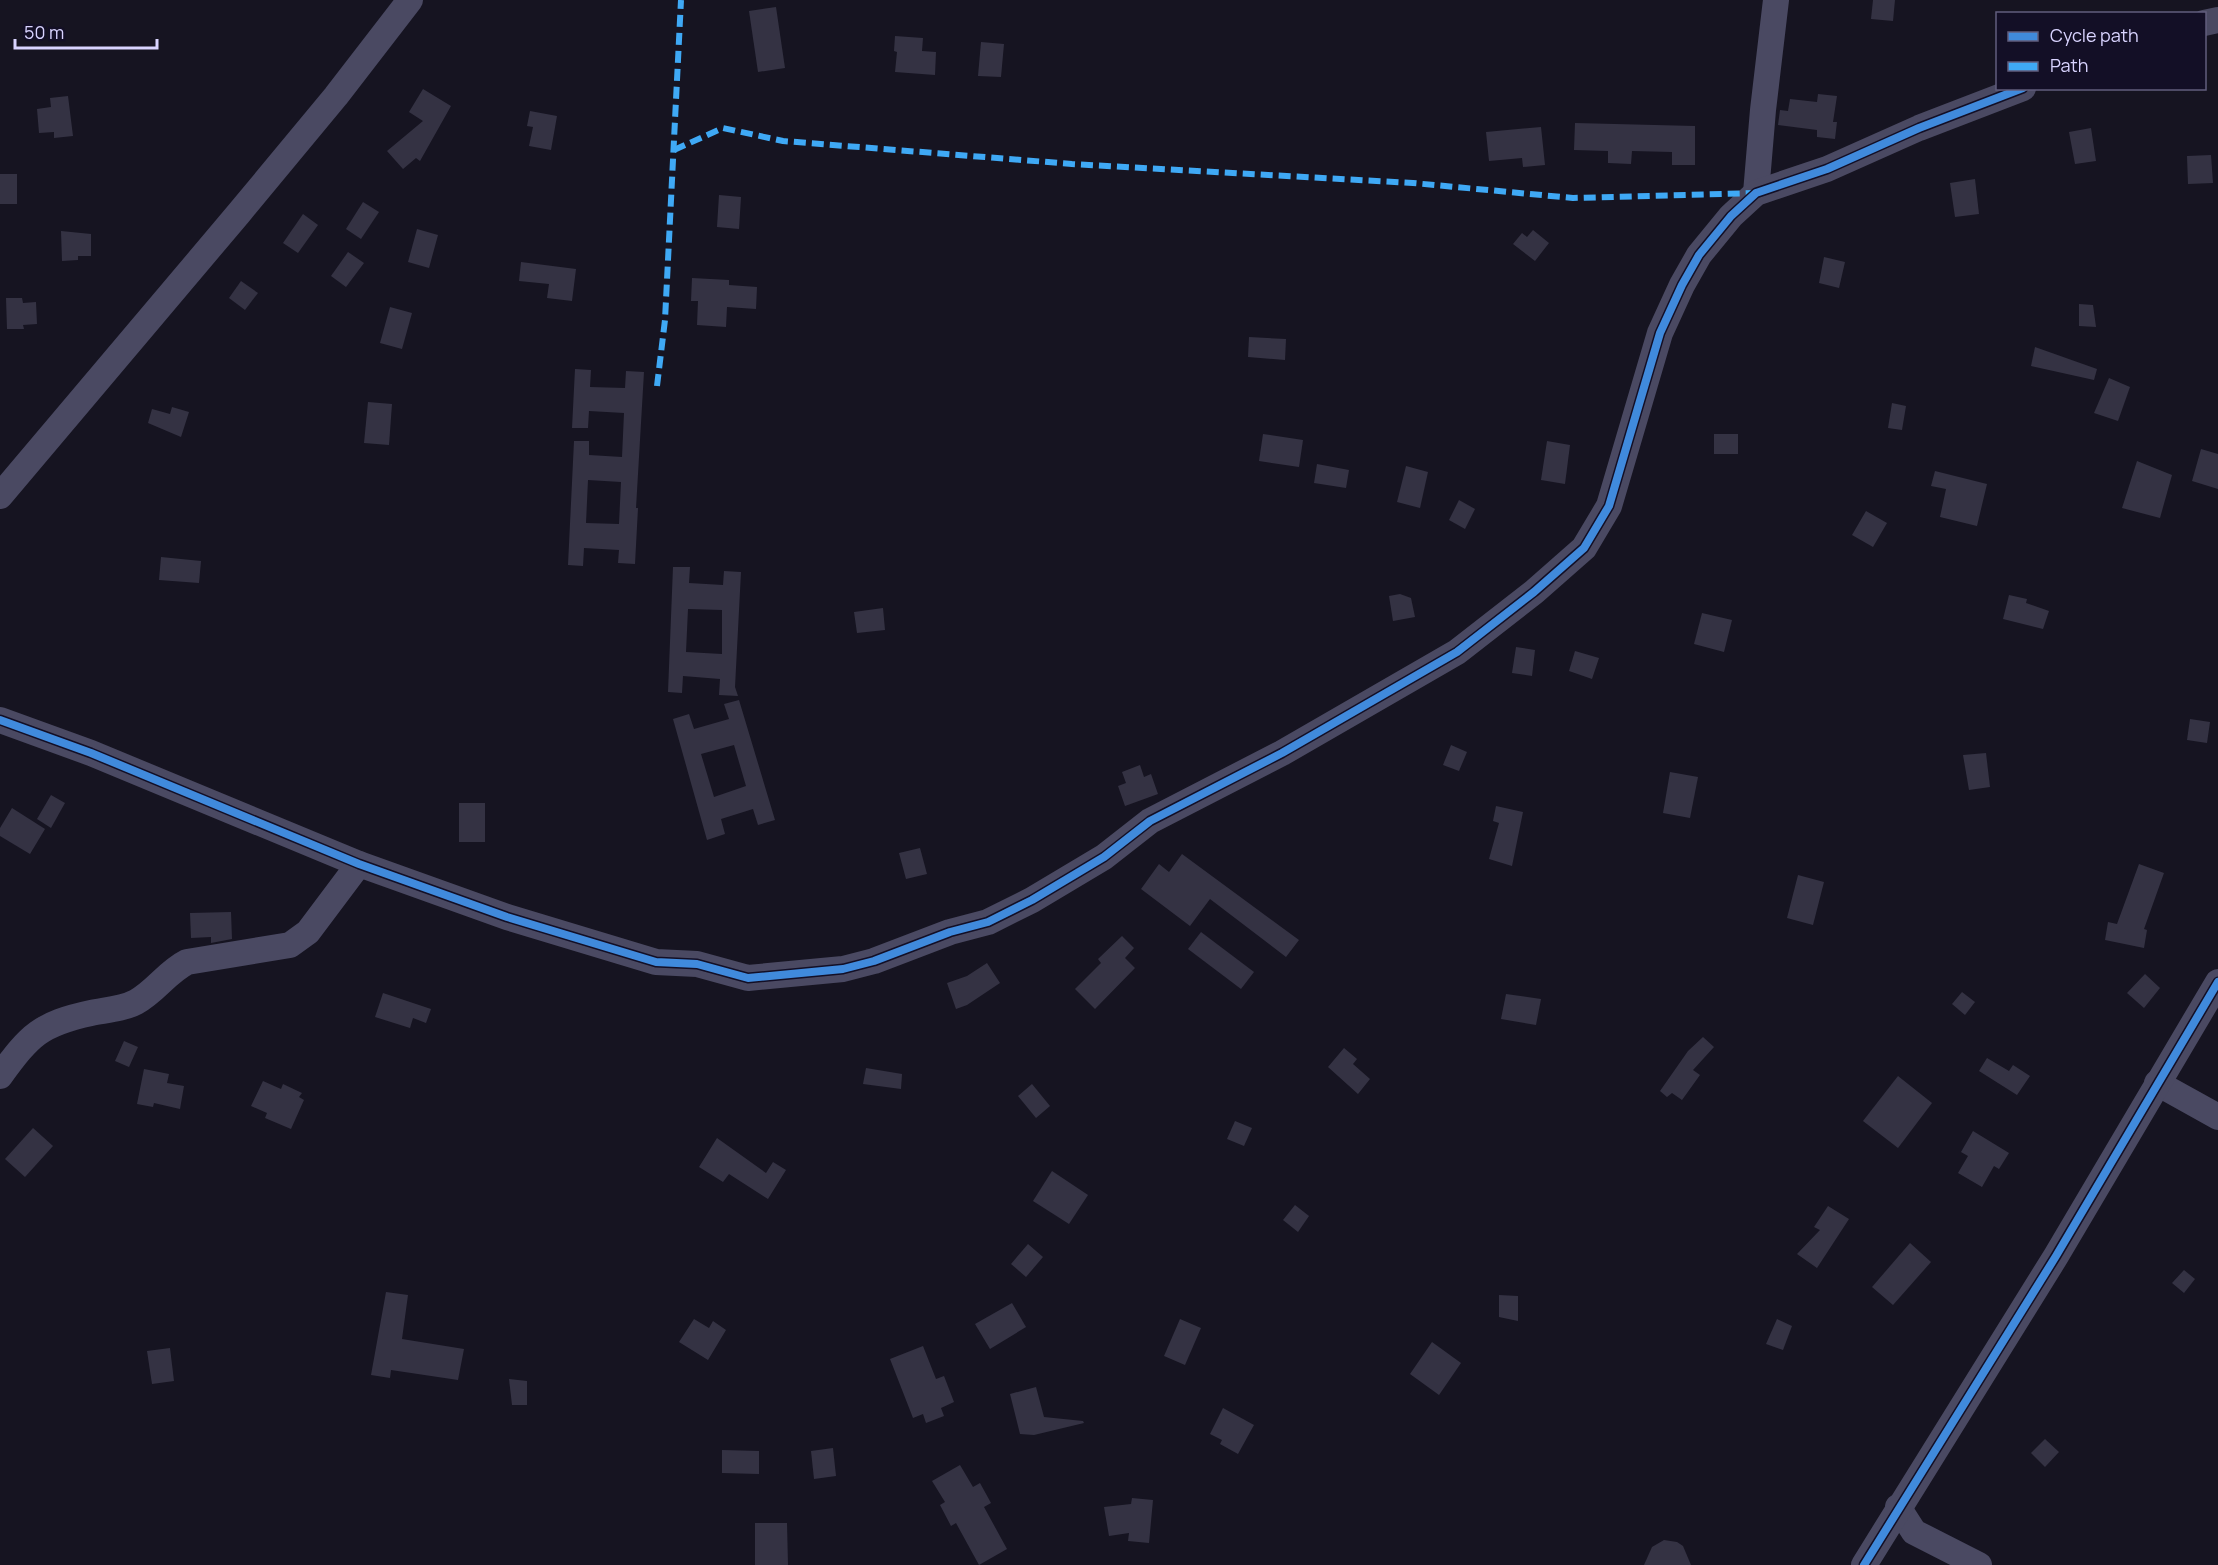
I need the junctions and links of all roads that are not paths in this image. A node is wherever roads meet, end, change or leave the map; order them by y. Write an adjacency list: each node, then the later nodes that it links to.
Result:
1 (410, 0): 5 (street)
2 (1776, 0): 4 (street)
3 (2018, 90): 4 (street)
4 (1756, 193): 7 (street)
5 (0, 496)
6 (0, 720): 7 (street)
7 (358, 864): 9 (street)
8 (2218, 982): 10 (street)
9 (0, 1076)
10 (2157, 1083): 11 (street); 12 (street)
11 (2218, 1117)
12 (1898, 1507): 13 (street); 14 (street)
13 (1864, 1565)
14 (1979, 1565)

